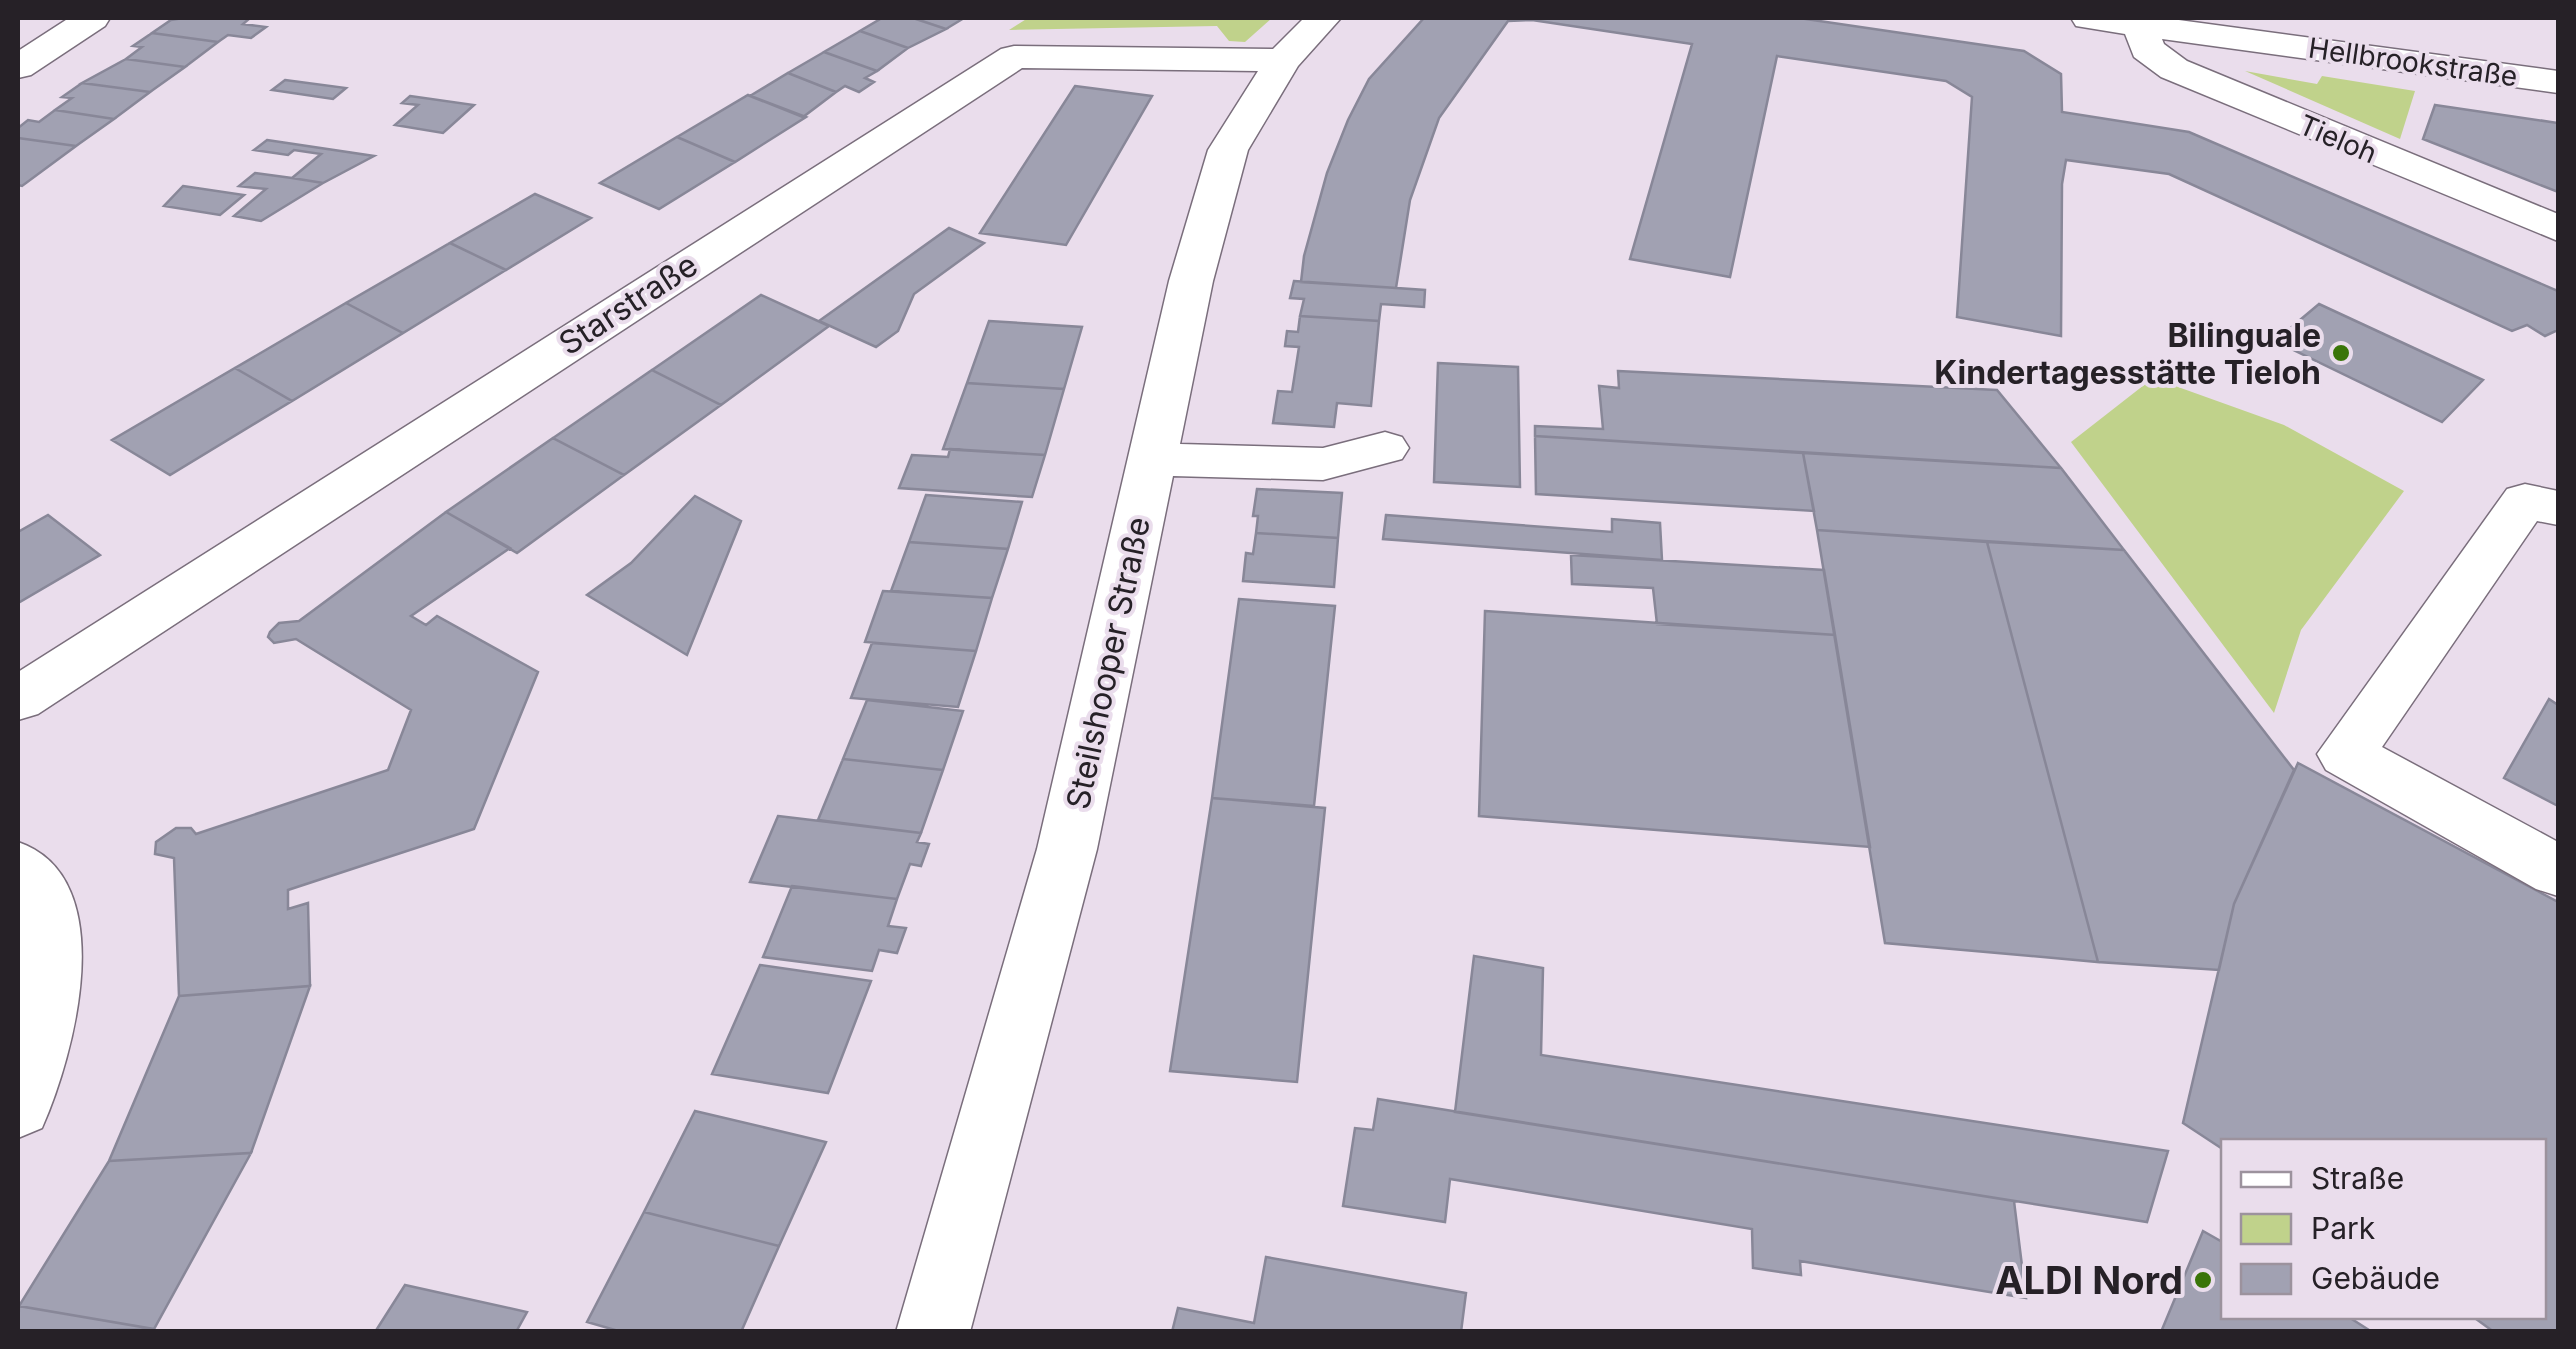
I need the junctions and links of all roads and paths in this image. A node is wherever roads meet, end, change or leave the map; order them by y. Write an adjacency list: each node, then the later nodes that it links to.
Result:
1 (92, 18): 6 (street)
2 (1323, 18): 5 (street, Steilshooper Straße)
3 (2089, 18): 4 (street, Hellbrookstraße)
4 (2141, 24): 7 (street, Hellbrookstraße); 8 (street, Tieloh)
5 (1283, 60): 10 (street, Steilshooper Straße); 12 (street, Starstraße)
6 (18, 67)
7 (2558, 82)
8 (2558, 230)
9 (1385, 448): 10 (street)
10 (1152, 458): 16 (street, Steilshooper Straße)
11 (2558, 508): 14 (street)
12 (18, 698)
13 (18, 867): 15 (street)
14 (2558, 870)
15 (18, 1106)
16 (933, 1332)

